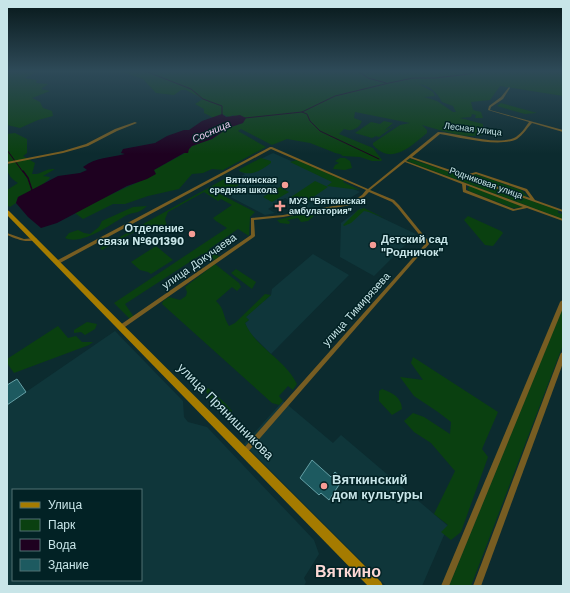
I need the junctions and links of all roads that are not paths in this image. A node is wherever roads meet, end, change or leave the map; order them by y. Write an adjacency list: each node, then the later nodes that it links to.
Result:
1 (501, 99): 2 (street)
2 (531, 122): 5 (street); 6 (street, Лесная улица)
3 (136, 123): 8 (street)
4 (563, 124): 5 (street)
5 (561, 130)
6 (410, 157): 7 (street, Лесная улица); 9 (street, Родниковая улица)
7 (404, 161): 10 (street, Родниковая улица); 11 (street, Лесная улица)
8 (7, 163)
9 (465, 176): 12 (street, Родниковая улица); 12 (street)
10 (464, 183): 13 (street, Родниковая улица); 13 (street)
11 (368, 190): 19 (street); 21 (street, улица Докучаева); 23 (street, улица Тимирязева)
12 (532, 200): 14 (street, Родниковая улица)
13 (528, 207): 16 (street, Родниковая улица)
14 (563, 211)
15 (7, 212): 18 (street, улица Прянишникова)
16 (563, 220)
17 (7, 234): 18 (street)
18 (35, 239): 19 (street, улица Прянишникова)
19 (56, 260): 21 (street, улица Прянишникова)
20 (563, 302): 25 (street)
21 (122, 327): 23 (street, улица Прянишникова)
22 (563, 355): 26 (street)
23 (245, 451): 24 (street, улица Прянишникова)
24 (377, 586)
25 (446, 586)
26 (477, 586)

